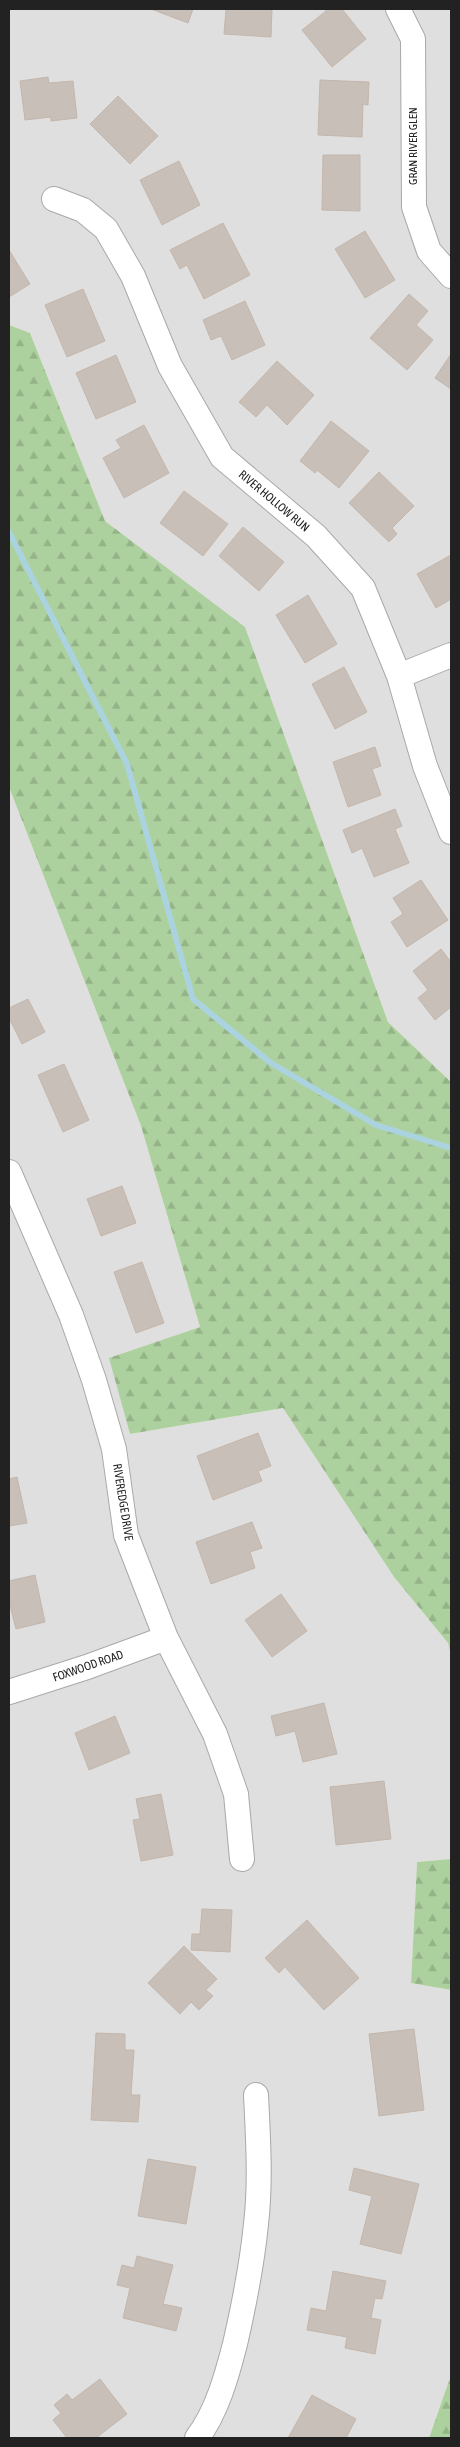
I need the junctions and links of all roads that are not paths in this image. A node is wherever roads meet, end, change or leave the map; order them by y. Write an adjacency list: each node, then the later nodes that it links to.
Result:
1 (398, 9): 3 (street, GRAN RIVER GLEN)
2 (54, 199): 5 (street, RIVER HOLLOW RUN)
3 (451, 276)
4 (451, 656): 5 (street)
5 (399, 676): 6 (street, RIVER HOLLOW RUN)
6 (451, 832)
7 (9, 1172): 8 (street, RIVEREDGE DRIVE)
8 (166, 1638): 9 (street, FOXWOOD ROAD); 10 (street, RIVEREDGE DRIVE)
9 (9, 1692)
10 (242, 1859)
11 (256, 2095): 12 (street)
12 (197, 2438)

